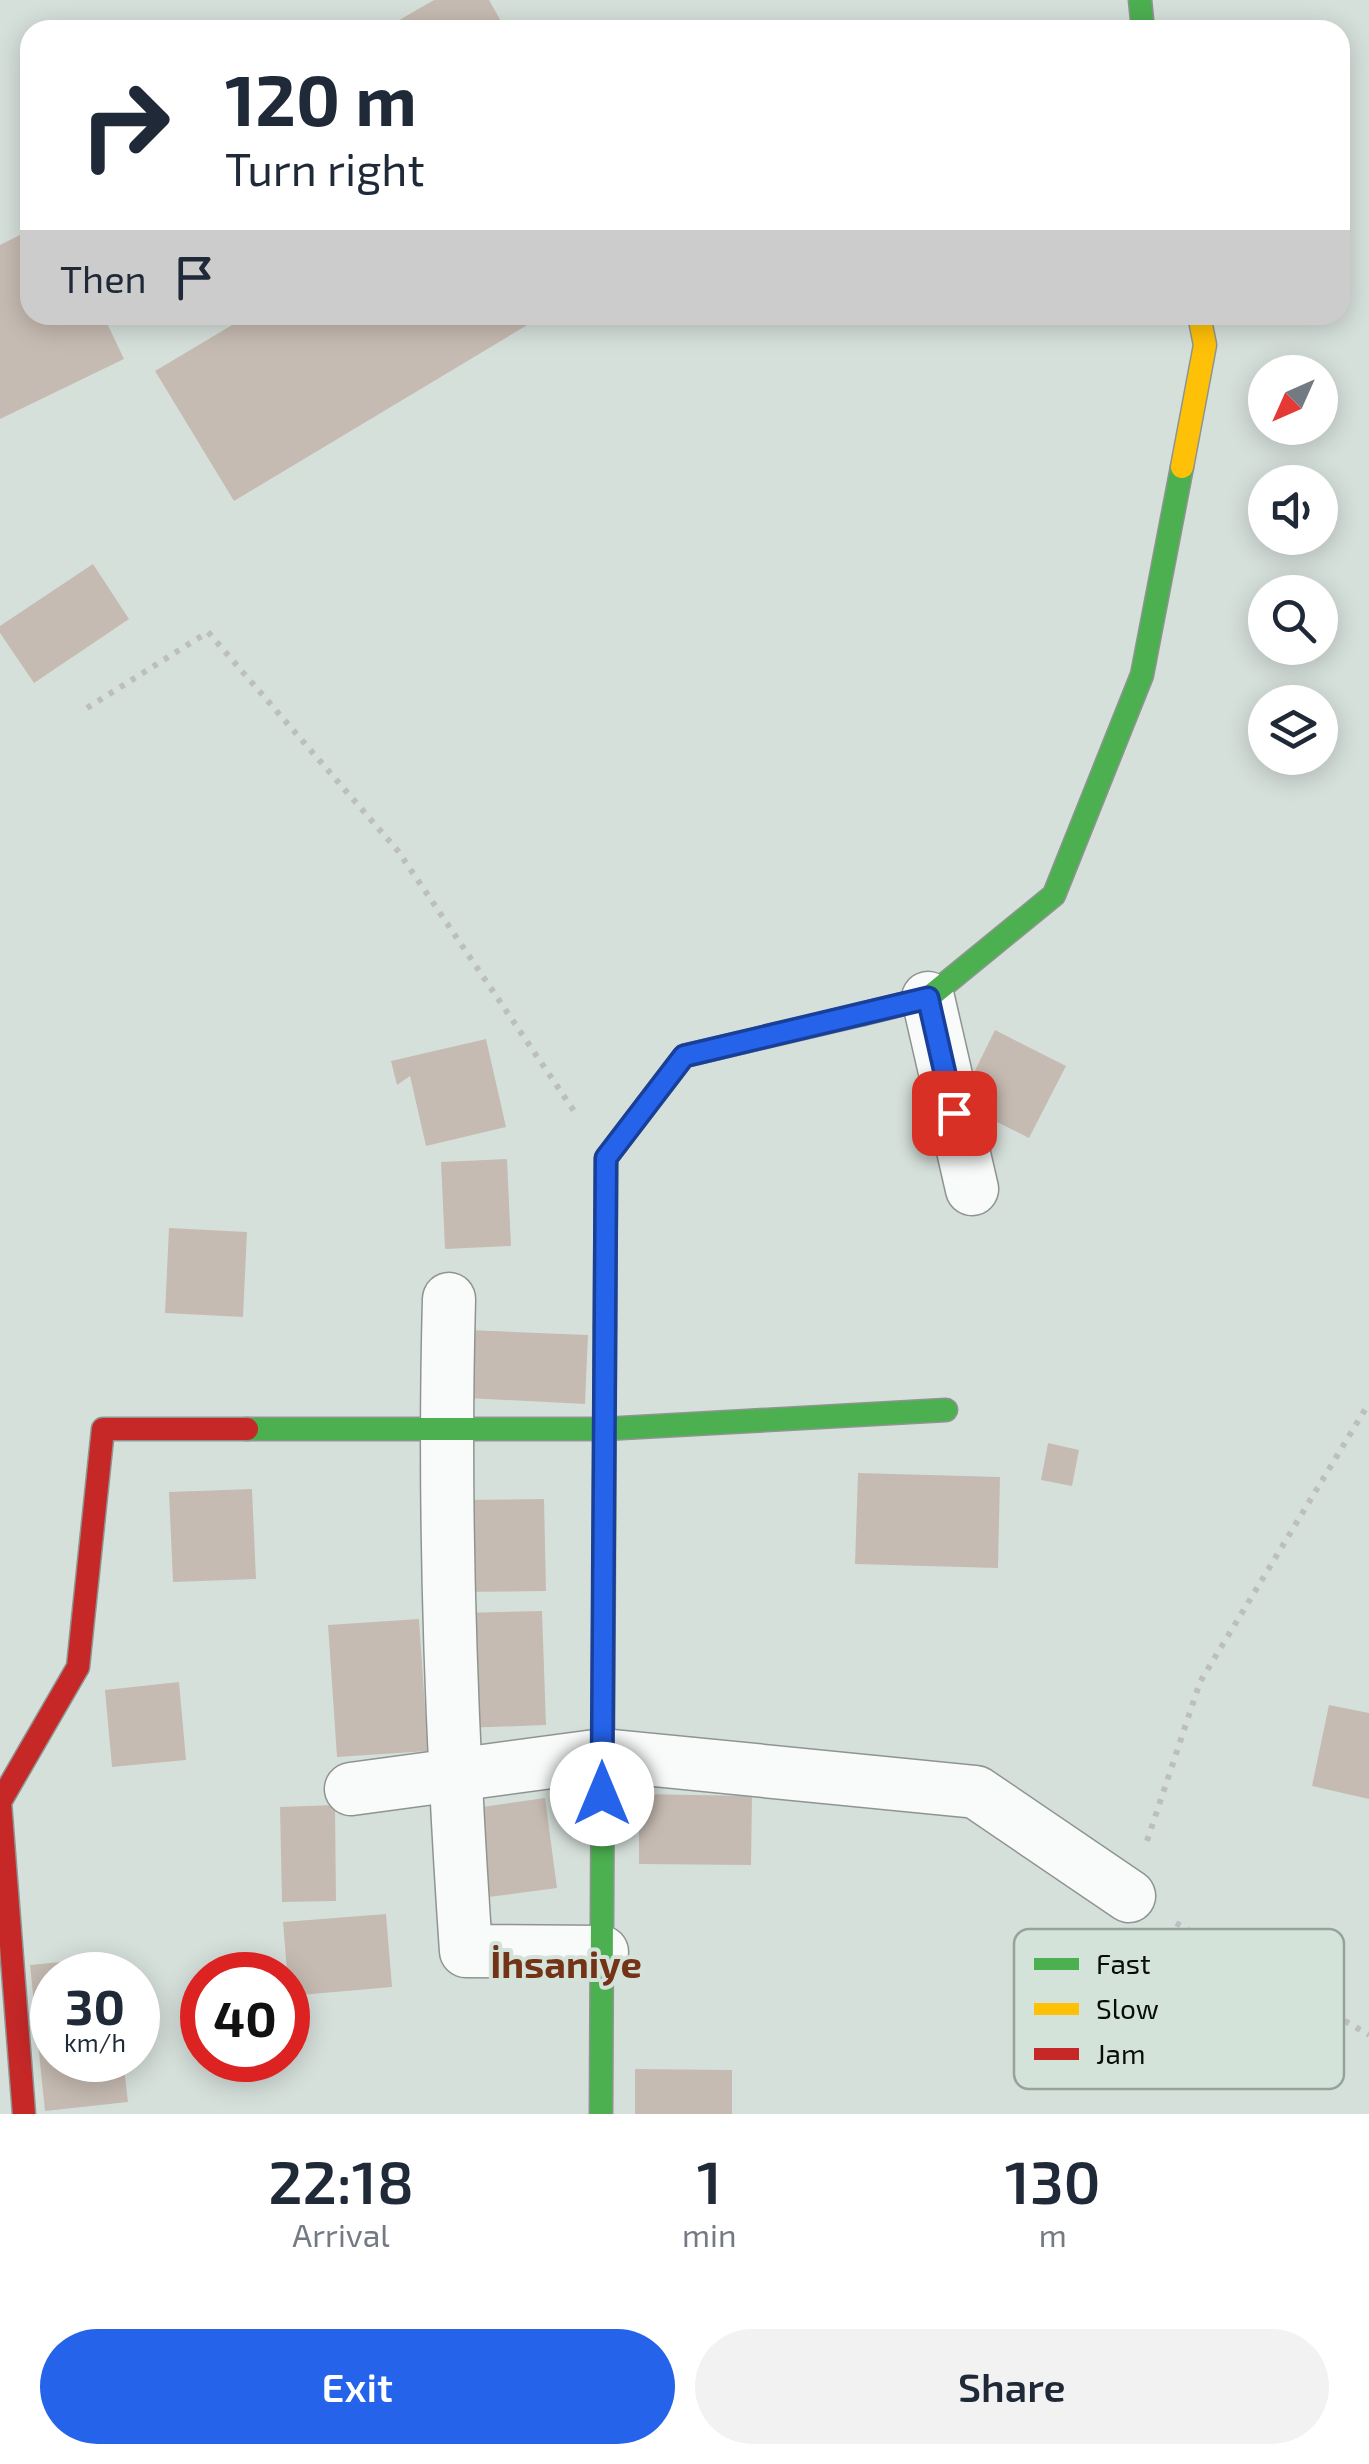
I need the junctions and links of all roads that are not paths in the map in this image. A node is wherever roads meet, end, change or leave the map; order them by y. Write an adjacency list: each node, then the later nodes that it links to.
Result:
1 (1200, 325): 2 (street)
2 (928, 998): 3 (street); 7 (street)
3 (972, 1190)
4 (449, 1299): 6 (street)
5 (946, 1410): 7 (street)
6 (446, 1428): 7 (street); 9 (street); 13 (street)
7 (604, 1428): 8 (street)
8 (602, 1755): 9 (street); 11 (street); 12 (street)
9 (454, 1777): 10 (street); 12 (street)
10 (351, 1789)
11 (1129, 1896)
12 (602, 1952): 14 (street)
13 (24, 2114)
14 (601, 2114)

